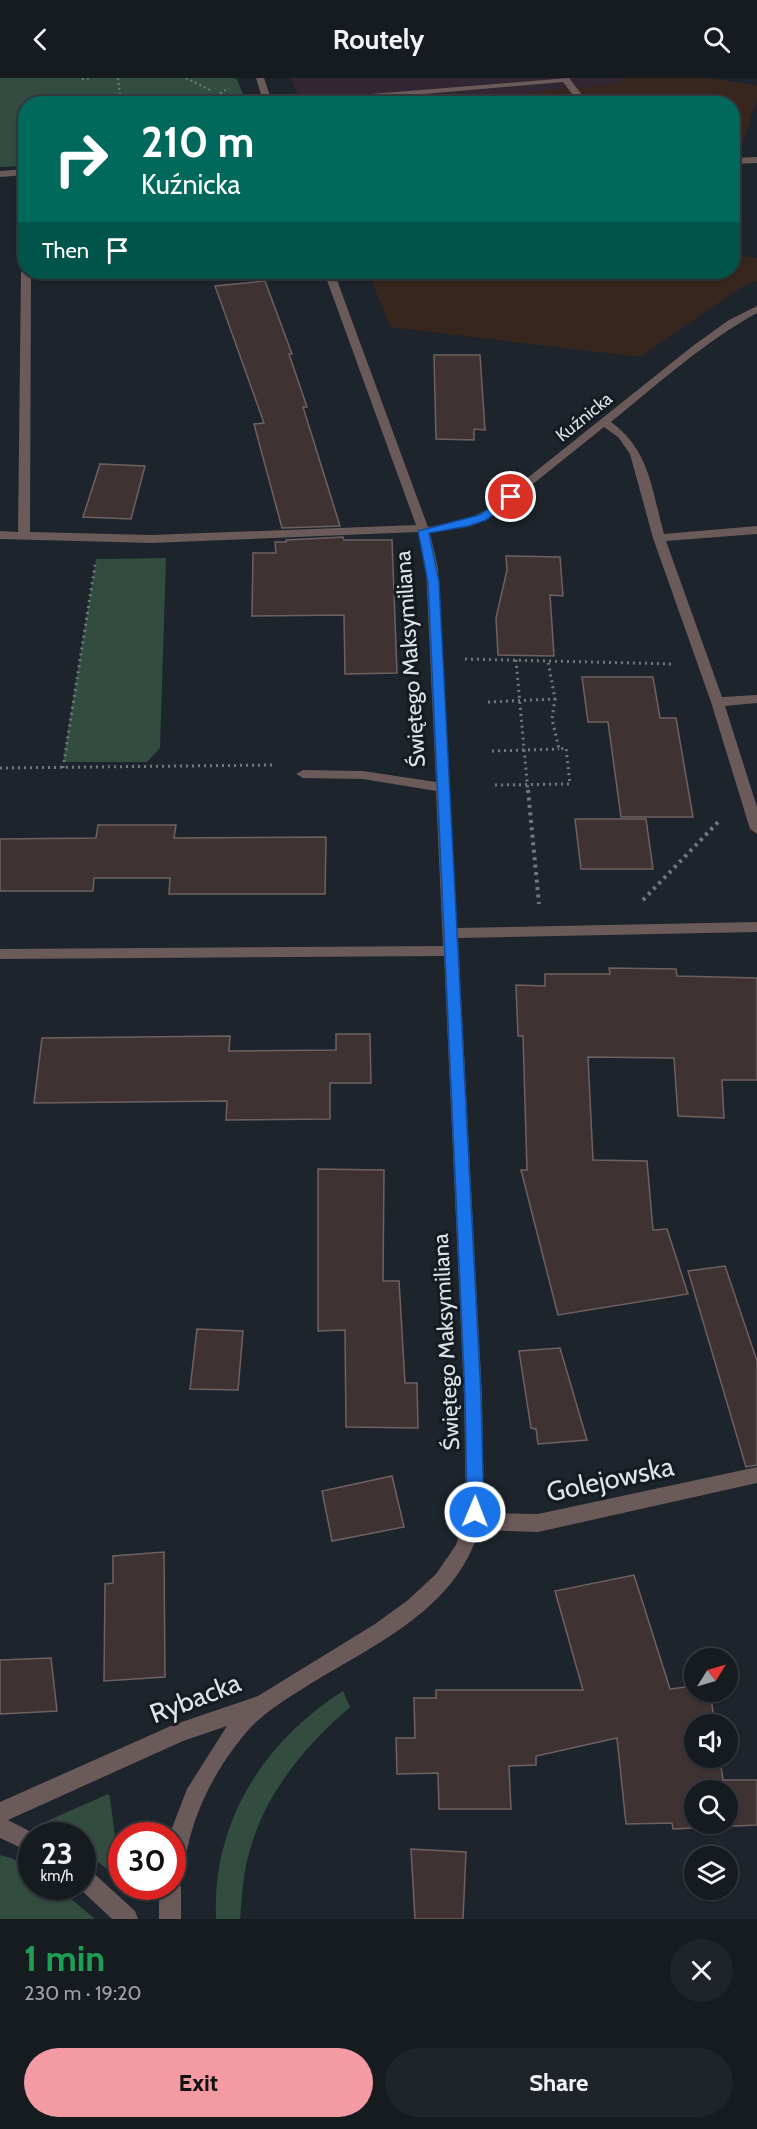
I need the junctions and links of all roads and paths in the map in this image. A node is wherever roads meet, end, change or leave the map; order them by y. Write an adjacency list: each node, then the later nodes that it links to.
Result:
1 (92, 78): 5 (path)
2 (118, 78): 8 (path)
3 (186, 78): 7 (path)
4 (260, 78): 10 (street)
5 (82, 79)
6 (229, 88): 9 (path)
7 (210, 90)
8 (120, 96)
9 (216, 96)
10 (268, 96)
11 (365, 96): 12 (street)
12 (579, 96)
13 (740, 160): 14 (street)
14 (757, 160)
15 (18, 173): 16 (street)
16 (0, 174)
17 (26, 279): 24 (street)
18 (332, 279): 21 (street, Świętego Maksymiliana)
19 (757, 309): 20 (street, Kuźnicka)
20 (604, 422): 21 (street, Kuźnicka); 25 (street)
21 (423, 529): 24 (street, Kuźnicka); 45 (street, Świętego Maksymiliana)
22 (757, 530): 25 (street)
23 (0, 535): 24 (street, Kuźnicka)
24 (24, 536)
25 (659, 538): 35 (street)
26 (96, 559): 41 (path)
27 (459, 659): 28 (path)
28 (516, 660): 29 (path); 33 (path)
29 (548, 661): 30 (path); 31 (path)
30 (678, 664)
31 (555, 699): 33 (path); 37 (path)
32 (757, 699): 35 (street)
33 (521, 700): 34 (path); 36 (path)
34 (488, 702)
35 (717, 702): 47 (street)
36 (525, 749): 37 (path); 38 (path); 43 (path)
37 (559, 749): 43 (path)
38 (492, 751)
39 (284, 765): 41 (path)
40 (0, 768): 41 (path)
41 (63, 768)
42 (303, 774): 45 (street)
43 (528, 784): 44 (path); 48 (path)
44 (495, 785)
45 (443, 788): 51 (street, Świętego Maksymiliana)
46 (728, 812): 49 (path)
47 (757, 829)
48 (540, 906)
49 (637, 906)
50 (757, 927): 51 (street)
51 (450, 933): 52 (street, Świętego Maksymiliana)
52 (451, 951): 53 (street); 55 (street, Świętego Maksymiliana)
53 (0, 954)
54 (757, 1475): 55 (street, Golejowska)
55 (474, 1521): 56 (street, Świętego Maksymiliana)
56 (265, 1702): 57 (street, Rybacka); 58 (street, Rybacka)
57 (0, 1813)
58 (183, 1822)
59 (0, 1827): 60 (street)
60 (18, 1836)
61 (96, 1889): 63 (street)
62 (170, 1900): 64 (street)
63 (127, 1919)
64 (170, 1919)

